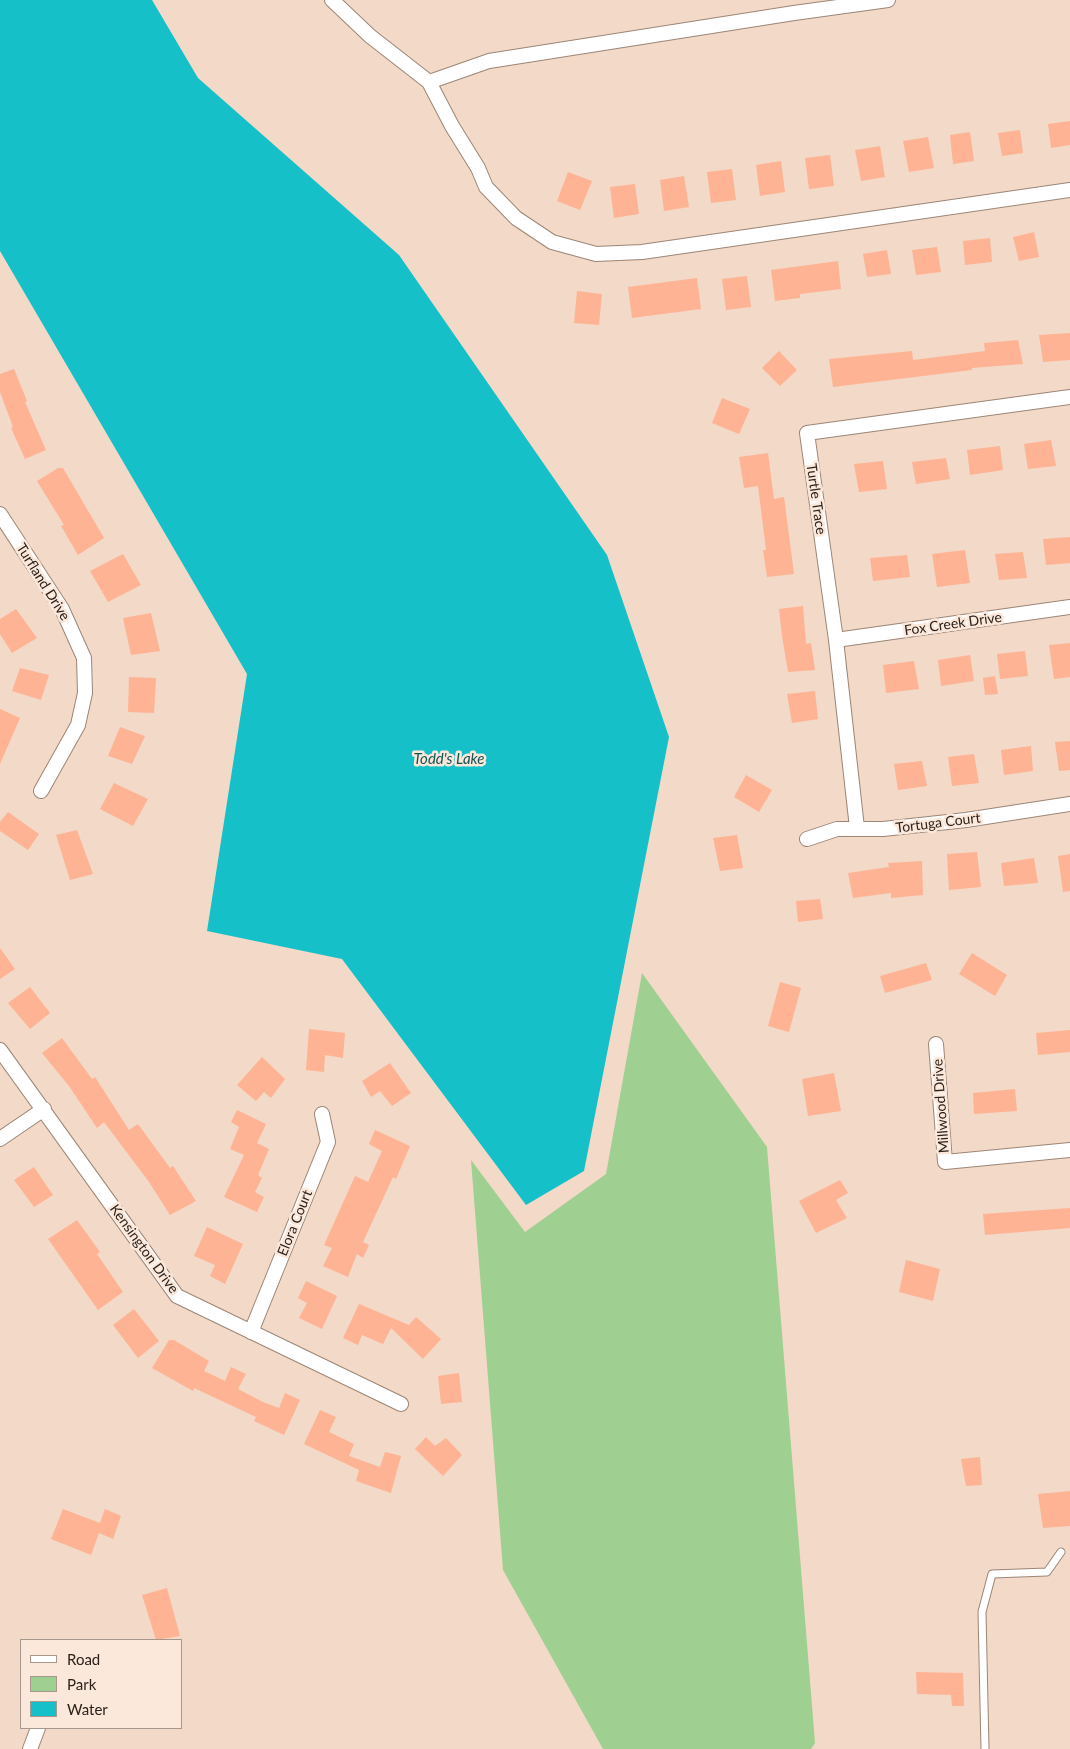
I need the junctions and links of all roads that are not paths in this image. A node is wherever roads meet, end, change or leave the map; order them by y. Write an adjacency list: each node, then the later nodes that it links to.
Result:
1 (332, 0): 3 (street)
2 (888, 0): 3 (street)
3 (429, 82): 4 (street)
4 (1070, 190)
5 (1070, 397): 8 (street, Turtle Trace)
6 (0, 514): 9 (street, Turfland Drive)
7 (1070, 607): 8 (street, Fox Creek Drive)
8 (836, 640): 11 (street, Turtle Trace)
9 (41, 791)
10 (1070, 804): 11 (street, Tortuga Court)
11 (857, 828): 12 (street, Tortuga Court)
12 (807, 840)
13 (936, 1044): 18 (street, Millwood Drive)
14 (0, 1050): 15 (street, Kensington Drive)
15 (44, 1109): 17 (street); 19 (street, Kensington Drive)
16 (322, 1114): 19 (street, Elora Court)
17 (0, 1139)
18 (1070, 1150)
19 (251, 1332): 20 (street, Kensington Drive)
20 (401, 1404)
21 (1061, 1552): 24 (lane)
22 (38, 1729): 23 (street)
23 (30, 1749)
24 (985, 1749)

